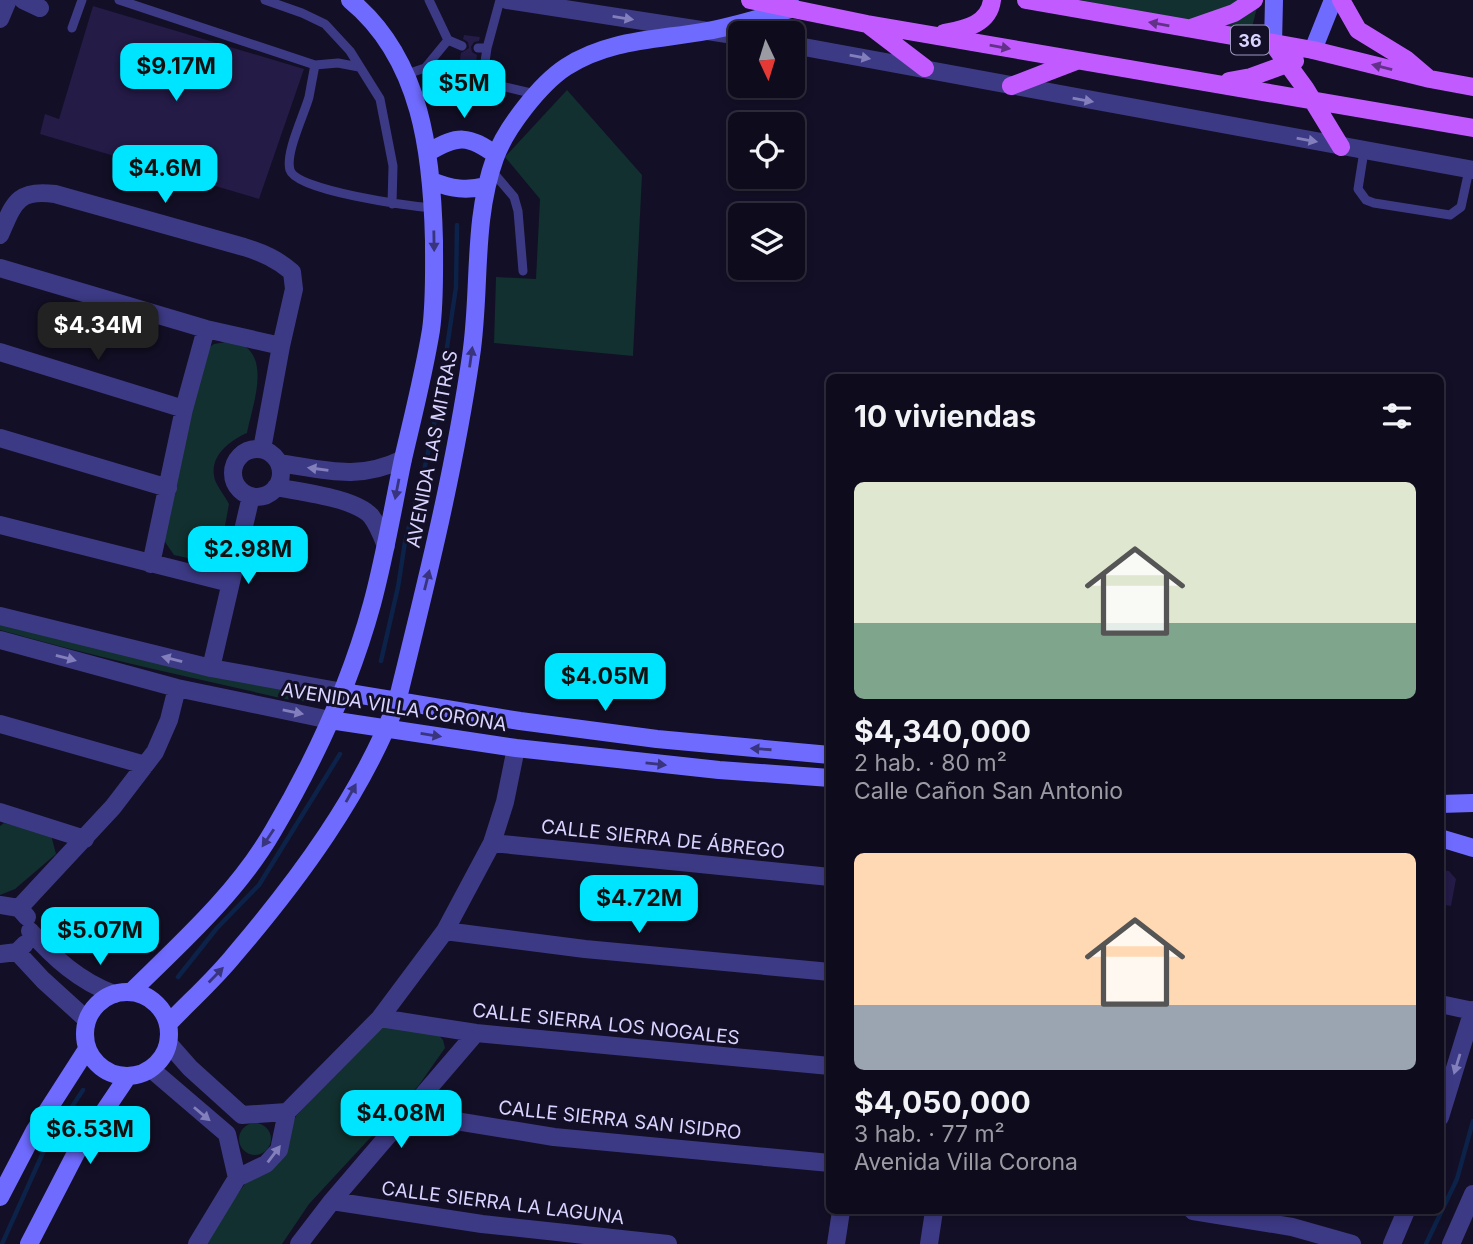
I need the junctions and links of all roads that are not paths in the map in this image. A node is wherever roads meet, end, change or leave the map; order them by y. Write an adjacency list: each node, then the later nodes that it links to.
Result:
1 (8, 0): 19 (street)
2 (23, 0): 17 (street)
3 (82, 0): 21 (lane)
4 (119, 0): 33 (lane)
5 (265, 0): 34 (lane)
6 (350, 0): 37 (street, AVENIDA LAS MITRAS)
7 (429, 0): 26 (lane)
8 (500, 0): 39 (lane)
9 (507, 0): 23 (street, one-way to 23)
10 (750, 0): 18 (main road)
11 (992, 0): 25 (main road)
12 (1026, 0): 22 (main road, 36, one-way to 12)
13 (1254, 0): 22 (main road)
14 (1273, 0): 27 (street)
15 (1333, 0): 30 (street)
16 (1340, 0): 38 (main road)
17 (40, 8)
18 (795, 8): 20 (main road); 23 (street, AVENIDA LAS MITRAS)
19 (0, 19)
20 (867, 24): 25 (main road); 36 (main road)
21 (72, 28)
22 (1186, 29): 27 (main road, 36)
23 (709, 31): 24 (street); 43 (street, AVENIDA LAS MITRAS)
24 (728, 34)
25 (933, 35): 31 (main road, one-way to 31)
26 (449, 40): 28 (lane); 35 (lane)
27 (1273, 44): 30 (main road, 36); 32 (main road)
28 (462, 46)
29 (805, 47): 36 (street, one-way to 36)
30 (1314, 50): 32 (main road); 38 (main road, 36, one-way to 30)
31 (1076, 61): 40 (main road); 41 (main road)
32 (1287, 64): 40 (main road); 44 (main road)
33 (315, 65): 34 (lane); 52 (lane)
34 (359, 67): 52 (lane)
35 (425, 68): 37 (lane); 39 (lane)
36 (925, 68): 41 (street)
37 (407, 74): 48 (street, AVENIDA LAS MITRAS)
38 (1430, 79): 42 (main road, 36)
39 (482, 82): 43 (lane)
40 (1218, 83): 44 (main road)
41 (1011, 86): 46 (street, one-way to 46)
42 (1473, 87)
43 (537, 95): 49 (street, AVENIDA LAS MITRAS)
44 (1312, 99): 45 (main road); 46 (main road)
45 (1473, 128)
46 (1341, 147): 47 (street)
47 (1364, 151): 50 (street); 50 (lane)
48 (429, 152): 49 (street); 51 (street, AVENIDA LAS MITRAS)
49 (491, 170): 51 (street); 56 (lane); 79 (street, AVENIDA LAS MITRAS, one-way to 49)
50 (1471, 170)
51 (432, 181): 53 (street, AVENIDA LAS MITRAS)
52 (392, 204): 53 (lane)
53 (433, 208): 63 (street, AVENIDA LAS MITRAS, one-way to 63)
54 (0, 235): 58 (street)
55 (0, 268): 57 (street)
56 (523, 271)
57 (206, 329): 58 (street); 60 (street)
58 (281, 346): 62 (street)
59 (0, 352): 60 (street)
60 (184, 409): 67 (street)
61 (0, 438): 67 (street)
62 (262, 449): 64 (street); 68 (street)
63 (403, 459): 65 (street); 71 (street, AVENIDA LAS MITRAS, one-way to 71)
64 (279, 463): 65 (street, one-way to 64); 66 (street)
65 (348, 474): 69 (street)
66 (276, 486): 68 (street); 69 (street)
67 (168, 488): 72 (street)
68 (251, 496): 73 (street)
69 (344, 500): 71 (street)
70 (0, 525): 72 (street)
71 (386, 546): 78 (street, AVENIDA LAS MITRAS)
72 (151, 564): 73 (street)
73 (230, 583): 76 (street)
74 (0, 616): 76 (street, AVENIDA VILLA CORONA, one-way to 74)
75 (0, 640): 77 (street, AVENIDA VILLA CORONA, one-way to 77)
76 (212, 668): 78 (street, AVENIDA VILLA CORONA)
77 (177, 688): 80 (street, AVENIDA VILLA CORONA, one-way to 80); 85 (street)
78 (343, 692): 79 (street, AVENIDA VILLA CORONA); 80 (street, AVENIDA LAS MITRAS)
79 (397, 702): 82 (street, AVENIDA LAS MITRAS); 84 (street, AVENIDA VILLA CORONA, one-way to 79)
80 (330, 719): 82 (street, AVENIDA VILLA CORONA); 104 (street, AVENIDA LAS MITRAS, one-way to 104)
81 (0, 724): 85 (street)
82 (387, 727): 83 (street, AVENIDA VILLA CORONA, one-way to 83); 110 (street, AVENIDA LAS MITRAS, one-way to 82)
83 (516, 748): 86 (street, AVENIDA VILLA CORONA, one-way to 86); 92 (street)
84 (826, 754)
85 (145, 765): 90 (street)
86 (826, 778)
87 (1473, 803): 88 (street)
88 (1444, 804)
89 (2, 815): 90 (street)
90 (85, 838): 96 (street)
91 (1444, 839): 93 (street)
92 (492, 843): 94 (street, CALLE SIERRA DE ÁBREGO); 97 (street)
93 (1473, 848)
94 (826, 877)
95 (0, 905): 96 (street)
96 (19, 908): 98 (street)
97 (445, 930): 102 (street); 108 (street)
98 (30, 931): 99 (street); 100 (street)
99 (47, 950): 101 (street); 103 (street)
100 (8, 953): 101 (street)
101 (30, 968): 105 (street)
102 (826, 972)
103 (85, 981): 104 (street); 105 (street)
104 (123, 993): 109 (street); 110 (street)
105 (65, 999): 109 (street)
106 (1444, 1005): 107 (street)
107 (1473, 1011): 119 (street, one-way to 119)
108 (380, 1018): 111 (street, CALLE SIERRA LOS NOGALES); 120 (street)
109 (87, 1020): 113 (street)
110 (168, 1024): 112 (street)
111 (476, 1033): 114 (street, CALLE SIERRA LOS NOGALES); 121 (street)
112 (168, 1043): 115 (street); 116 (street)
113 (88, 1048): 117 (street); 126 (street)
114 (826, 1066)
115 (190, 1068): 118 (street); 122 (street)
116 (150, 1069): 117 (street); 118 (street)
117 (128, 1076): 133 (street)
118 (173, 1089): 123 (street, one-way to 123)
119 (1444, 1094)
120 (287, 1112): 122 (street); 125 (street, one-way to 120)
121 (407, 1113): 124 (street, CALLE SIERRA SAN ISIDRO); 128 (street)
122 (243, 1115): 123 (street)
123 (227, 1134): 125 (street)
124 (826, 1163)
125 (237, 1178): 134 (street)
126 (0, 1197)
127 (1472, 1197): 141 (street)
128 (332, 1201): 135 (street); 136 (street, CALLE SIERRA LA LAGUNA)
129 (841, 1214): 137 (street)
130 (934, 1214): 138 (street)
131 (1212, 1214): 139 (street)
132 (1405, 1214): 140 (street)
133 (29, 1244)
134 (197, 1244)
135 (299, 1244)
136 (668, 1244)
137 (836, 1244)
138 (929, 1244)
139 (1352, 1244)
140 (1392, 1244)
141 (1451, 1244)

